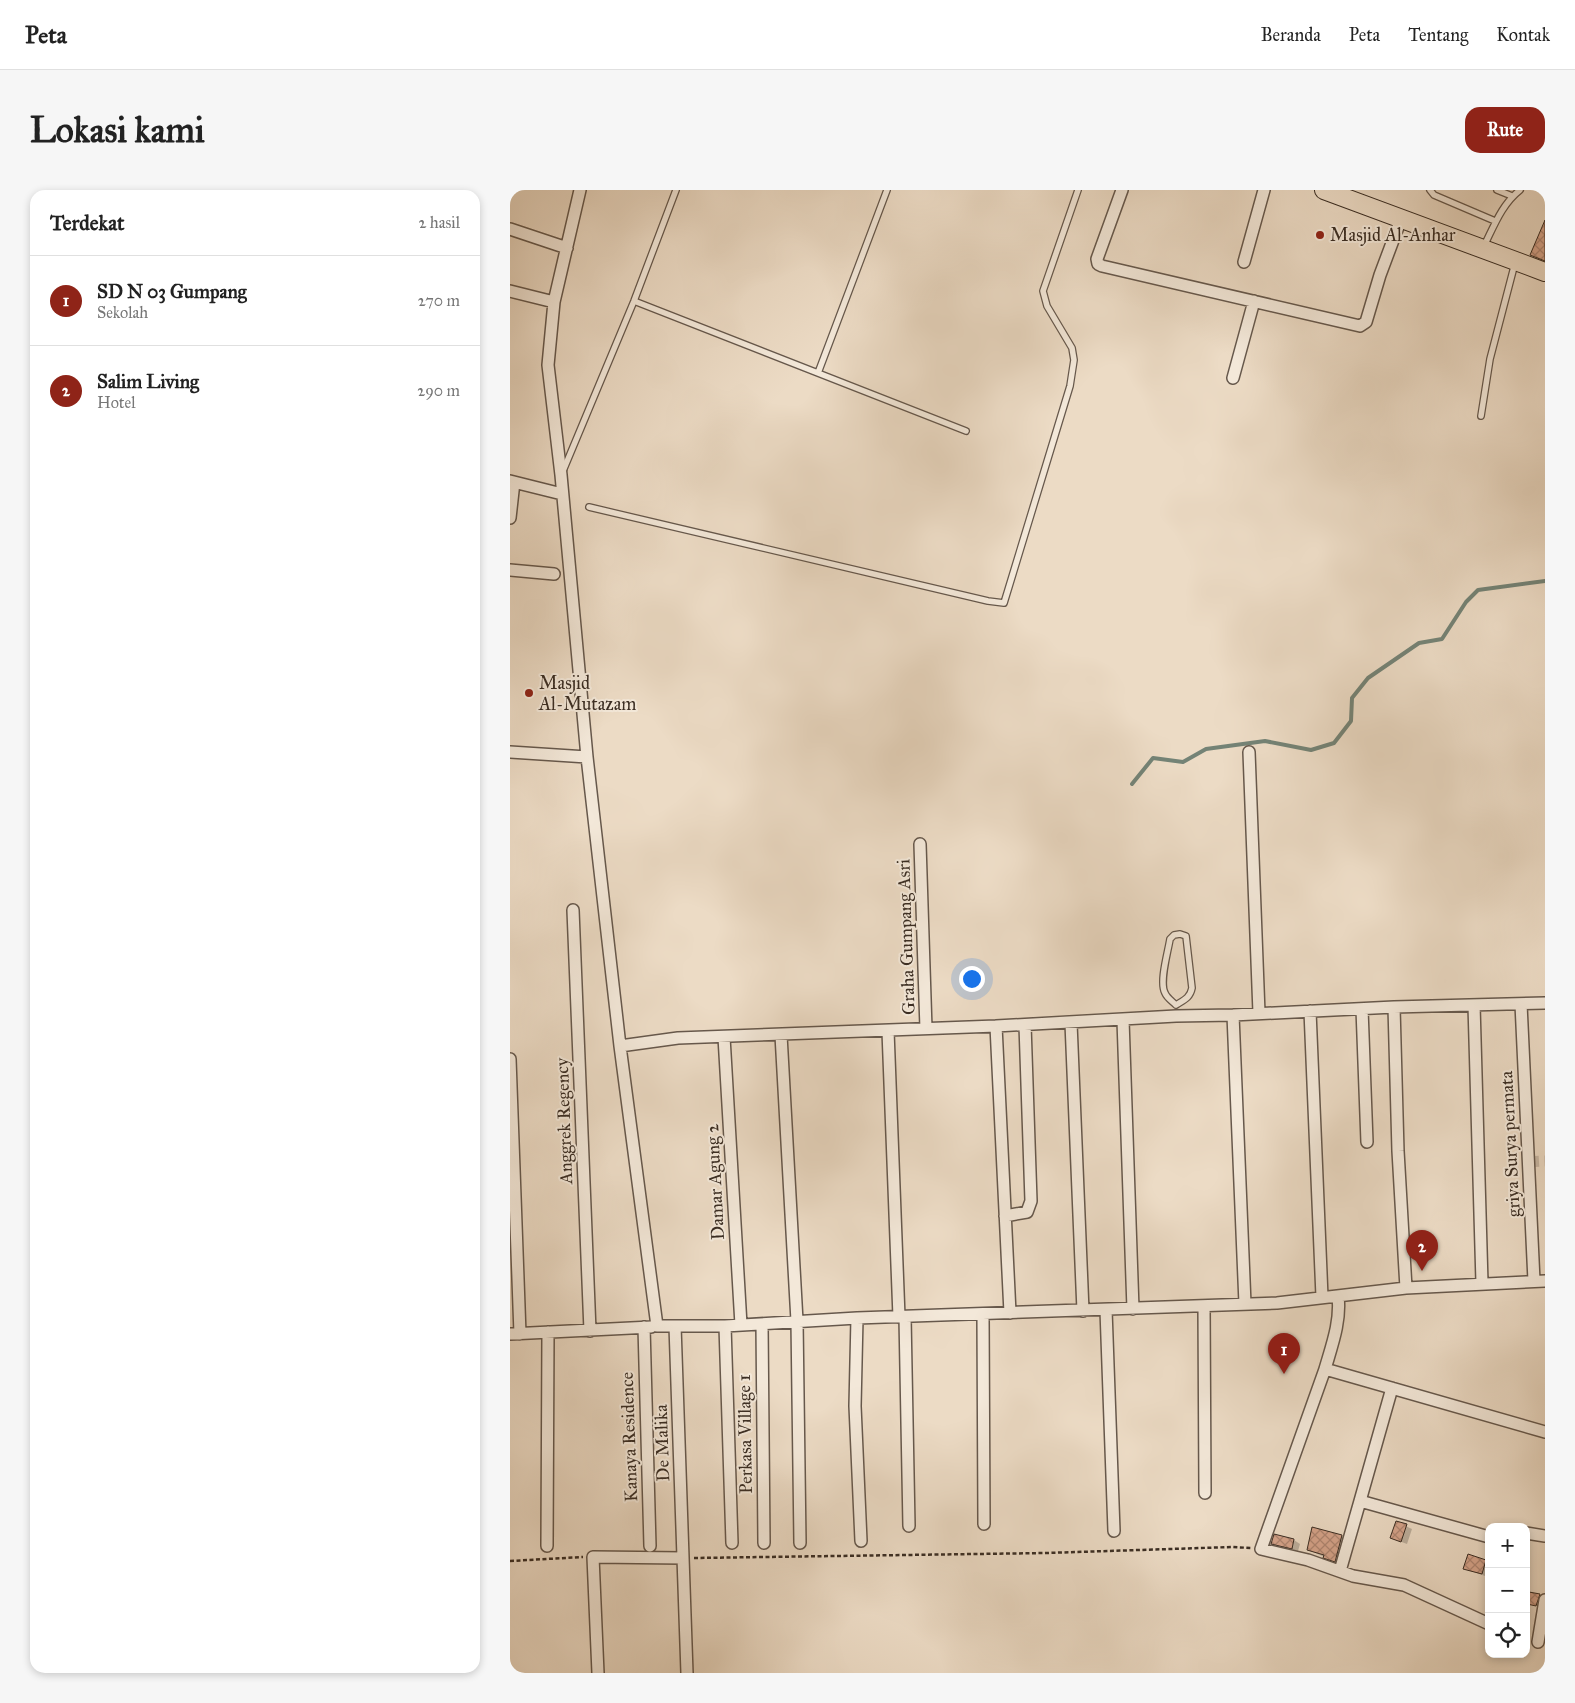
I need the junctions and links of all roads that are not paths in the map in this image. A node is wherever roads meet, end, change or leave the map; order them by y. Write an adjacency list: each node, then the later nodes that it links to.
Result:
1 (580, 190): 15 (street)
2 (676, 190): 21 (lane)
3 (887, 190): 24 (lane)
4 (1078, 190): 31 (lane)
5 (1122, 190): 22 (street)
6 (1264, 190): 18 (street)
7 (1430, 190): 13 (lane)
8 (1497, 190): 11 (lane)
9 (1520, 190): 11 (lane)
10 (1327, 191): 12 (main road)
11 (1512, 196): 13 (lane)
12 (1401, 218): 16 (main road); 22 (street)
13 (1495, 221): 16 (lane)
14 (510, 230): 15 (street)
15 (567, 248): 23 (street)
16 (1482, 250): 17 (main road)
17 (1515, 261): 19 (main road); 26 (lane)
18 (1244, 262)
19 (1545, 272)
20 (510, 291): 23 (street)
21 (634, 301): 24 (lane); 28 (lane)
22 (1254, 301): 25 (street)
23 (554, 302): 28 (street)
24 (818, 373): 27 (lane)
25 (1233, 378)
26 (1481, 416)
27 (966, 431)
28 (561, 475): 30 (street)
29 (512, 482): 30 (street); 32 (street)
30 (562, 494): 37 (street)
31 (589, 507)
32 (510, 518)
33 (510, 570): 34 (street)
34 (554, 574)
35 (510, 752): 37 (street)
36 (1249, 752): 47 (street)
37 (587, 758): 57 (street)
38 (920, 844): 53 (street, Graha Gumpang Asri)
39 (573, 910): 82 (street, Anggrek Regency)
40 (1545, 1003): 41 (street)
41 (1521, 1004): 42 (street); 61 (street, griya Surya permata)
42 (1474, 1005): 43 (street); 62 (street)
43 (1394, 1007): 44 (street); 63 (street)
44 (1362, 1009): 46 (street); 59 (street)
45 (1176, 1010): 45 (lane); 48 (street); 49 (street)
46 (1310, 1011): 47 (street); 65 (street)
47 (1259, 1013): 48 (street)
48 (1233, 1015): 66 (street)
49 (1123, 1020): 50 (street); 68 (street)
50 (1071, 1022): 51 (street); 69 (street)
51 (1025, 1025): 52 (street); 60 (street)
52 (996, 1026): 53 (street); 60 (street)
53 (926, 1029): 54 (street)
54 (888, 1031): 55 (street); 73 (street)
55 (780, 1034): 56 (street); 75 (street)
56 (724, 1037): 57 (street); 77 (street, Damar Agung 2)
57 (620, 1046): 78 (street)
58 (510, 1059): 84 (street)
59 (1367, 1142)
60 (1005, 1216): 71 (street)
61 (1540, 1281): 62 (street)
62 (1482, 1283): 63 (street)
63 (1406, 1288): 64 (street)
64 (1338, 1296): 65 (street); 85 (street)
65 (1322, 1298): 66 (street)
66 (1245, 1304): 67 (street)
67 (1204, 1306): 68 (street); 88 (street)
68 (1133, 1309): 70 (street)
69 (1083, 1310): 70 (street); 71 (street)
70 (1106, 1310): 92 (street)
71 (1010, 1313): 72 (street)
72 (983, 1314): 73 (street); 90 (street)
73 (902, 1317): 74 (street); 91 (street)
74 (857, 1318): 75 (street); 96 (street)
75 (797, 1321): 76 (street); 98 (street)
76 (762, 1324): 77 (street); 97 (street, Perkasa Village 1)
77 (741, 1325): 80 (street)
78 (657, 1326): 79 (street); 81 (street)
79 (675, 1326): 80 (street); 102 (street, De Malika)
80 (725, 1326): 99 (street)
81 (644, 1327): 82 (street); 101 (street, Kanaya Residence)
82 (590, 1331): 83 (street)
83 (548, 1332): 84 (street); 100 (street)
84 (515, 1334)
85 (1325, 1369): 86 (street); 103 (street)
86 (1392, 1388): 87 (street); 89 (street)
87 (1545, 1432)
88 (1205, 1493)
89 (1360, 1501): 94 (street); 103 (street)
90 (984, 1524)
91 (909, 1526)
92 (1114, 1531)
93 (1530, 1534): 95 (street)
94 (1485, 1536)
95 (1545, 1536)
96 (861, 1541)
97 (764, 1543)
98 (800, 1543)
99 (732, 1544)
100 (547, 1546)
101 (650, 1546)
102 (683, 1558): 107 (street); 108 (street, De Malika)
103 (1340, 1571): 105 (street)
104 (1545, 1600): 106 (street)
105 (1485, 1622)
106 (1541, 1643)
107 (598, 1673)
108 (686, 1673)

